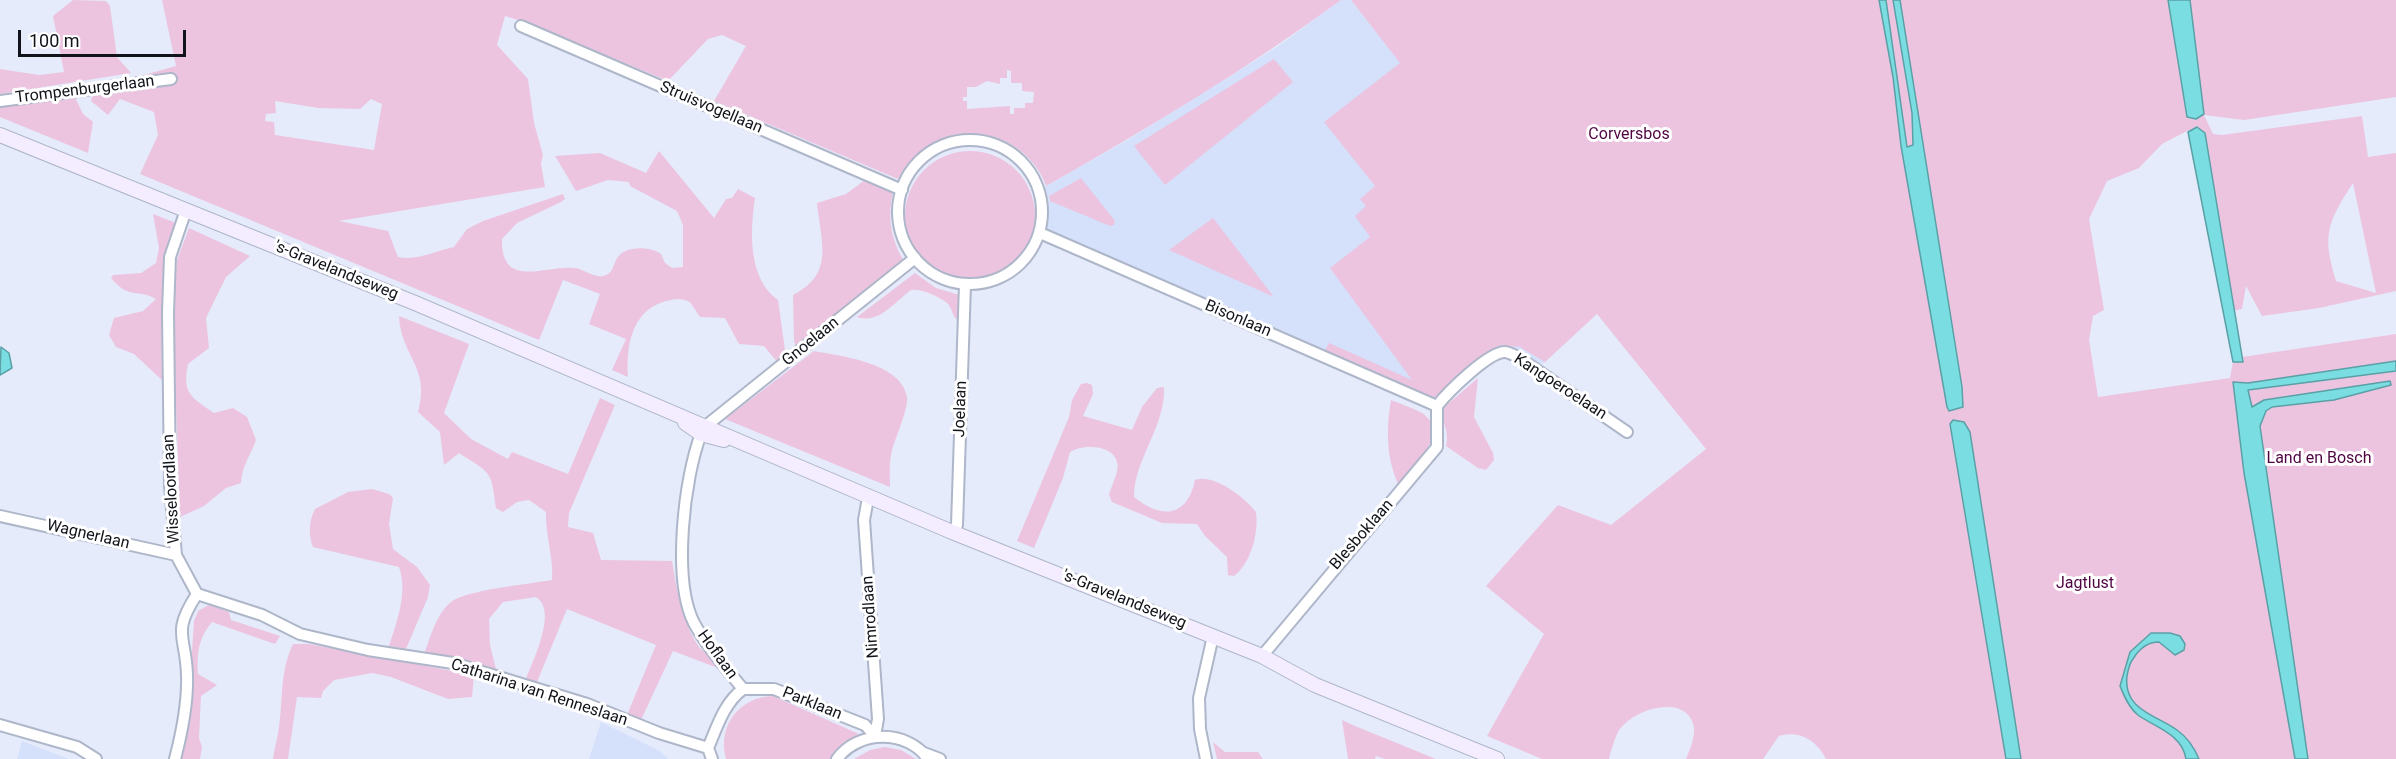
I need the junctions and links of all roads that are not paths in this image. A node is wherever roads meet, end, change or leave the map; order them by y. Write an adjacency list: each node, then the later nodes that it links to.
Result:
1 (521, 26): 5 (street, Struisvogellaan)
2 (171, 79): 3 (street, Trompenburgerlaan)
3 (0, 101)
4 (0, 135): 6 (street, 's-Gravelandseweg)
5 (902, 190): 7 (street); 8 (street)
6 (186, 210): 11 (street, 's-Gravelandseweg); 16 (street, Wisseloordlaan)
7 (1040, 233): 9 (street); 10 (street, Bisonlaan)
8 (915, 258): 9 (street); 11 (street, Gnoelaan)
9 (965, 284): 15 (street, Joelaan)
10 (1437, 406): 12 (street, Kangoeroelaan); 19 (street, Blesboklaan)
11 (704, 430): 13 (street, 's-Gravelandseweg); 20 (street, Hoflaan)
12 (1627, 432)
13 (868, 498): 15 (street, 's-Gravelandseweg); 22 (street, Nimrodlaan)
14 (0, 516): 16 (street, Wagnerlaan)
15 (952, 532): 18 (street, 's-Gravelandseweg)
16 (176, 555): 17 (street, Wisseloordlaan)
17 (197, 594): 23 (street, Catharina van Renneslaan); 26 (street)
18 (1213, 636): 19 (street, 's-Gravelandseweg); 30 (street)
19 (1262, 656): 31 (street, 's-Gravelandseweg)
20 (743, 689): 22 (street, Parklaan); 23 (street, Hoflaan)
21 (0, 725): 25 (street)
22 (875, 736): 24 (street); 28 (street)
23 (708, 748): 27 (street)
24 (926, 756): 29 (street)
25 (96, 759)
26 (176, 759)
27 (712, 759)
28 (837, 759)
29 (940, 759)
30 (1206, 759)
31 (1497, 759)

